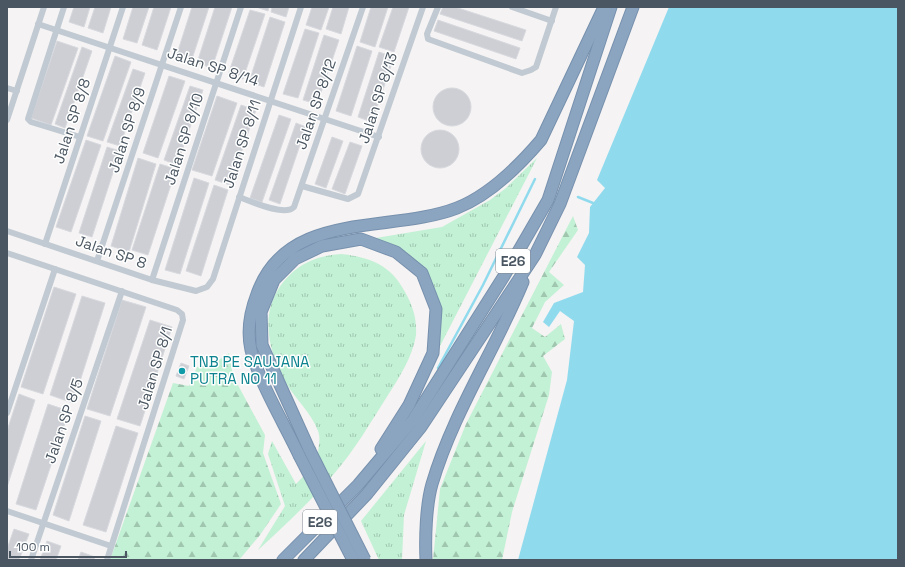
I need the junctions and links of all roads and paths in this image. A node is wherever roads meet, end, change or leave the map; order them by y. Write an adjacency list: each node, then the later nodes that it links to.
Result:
1 (44, 7): 16 (street)
2 (64, 7): 17 (street)
3 (123, 7): 18 (street, Jalan SP 8/8)
4 (181, 7): 19 (street, Jalan SP 8/9)
5 (241, 7): 20 (street, Jalan SP 8/10)
6 (301, 7): 23 (street, Jalan SP 8/11)
7 (363, 7): 24 (street, Jalan SP 8/12)
8 (423, 7): 27 (street, Jalan SP 8/13)
9 (438, 7): 15 (street)
10 (512, 7): 15 (street)
11 (556, 7): 15 (street)
12 (604, 7): 40 (highway)
13 (611, 7): 41 (highway, E26)
14 (634, 7): 33 (highway, E26)
15 (552, 21)
16 (38, 24): 17 (street, Jalan SP 8/14); 22 (street)
17 (56, 30): 18 (street, Jalan SP 8/14); 26 (street)
18 (110, 47): 19 (street, Jalan SP 8/14); 26 (street, Jalan SP 8/8)
19 (162, 64): 20 (street, Jalan SP 8/14); 34 (street, Jalan SP 8/9)
20 (216, 82): 23 (street, Jalan SP 8/14); 36 (street, Jalan SP 8/10)
21 (7, 88): 22 (street)
22 (17, 91): 25 (street)
23 (270, 100): 24 (street, Jalan SP 8/14); 29 (street, Jalan SP 8/11)
24 (324, 118): 27 (street, Jalan SP 8/14); 28 (street, Jalan SP 8/12)
25 (7, 120)
26 (80, 137): 31 (street, Jalan SP 8/8)
27 (379, 137): 28 (street, Jalan SP 8/13)
28 (302, 186): 29 (street, Jalan SP 8/12)
29 (238, 198): 37 (street, Jalan SP 8/11)
30 (7, 231): 31 (street, Jalan SP 8)
31 (45, 244): 34 (street, Jalan SP 8)
32 (7, 253): 35 (street, Jalan SP 8/1)
33 (534, 255): 48 (highway, E26); 51 (highway)
34 (97, 261): 36 (street, Jalan SP 8)
35 (55, 269): 38 (street, Jalan SP 8/1); 39 (street)
36 (152, 280): 37 (street, Jalan SP 8)
37 (207, 287)
38 (122, 291): 43 (street, Jalan SP 8/5); 44 (street, Jalan SP 8/1)
39 (8, 409)
40 (304, 452): 41 (highway); 49 (highway, bridge); 50 (highway, bridge)
41 (358, 485): 47 (highway, E26)
42 (7, 512): 43 (street)
43 (43, 524): 44 (street); 45 (street, Jalan SP 8/5)
44 (111, 546): 46 (street, Jalan SP 8/1)
45 (31, 560)
46 (107, 560)
47 (283, 560)
48 (304, 560)
49 (353, 560)
50 (365, 560)
51 (426, 560)

